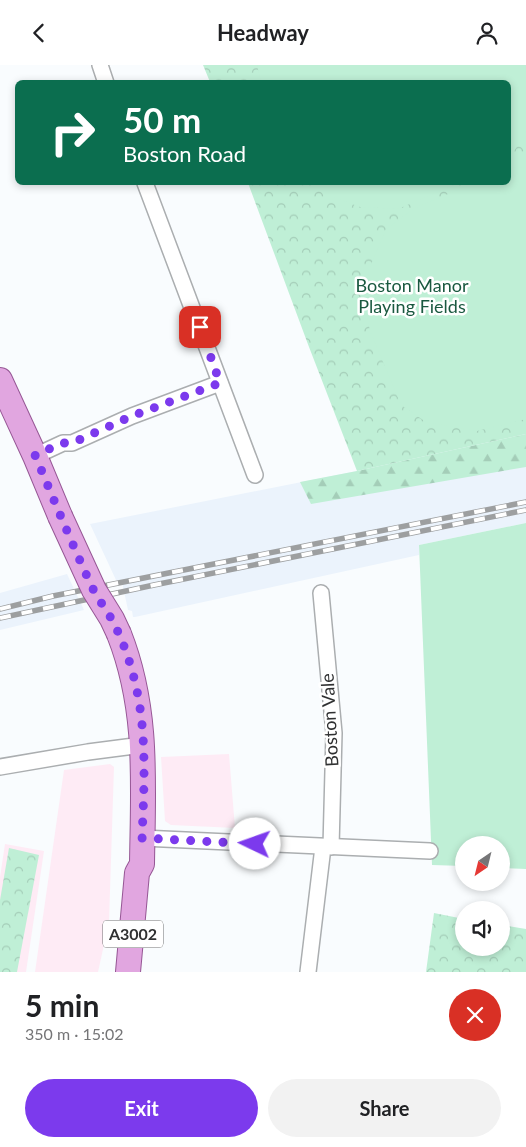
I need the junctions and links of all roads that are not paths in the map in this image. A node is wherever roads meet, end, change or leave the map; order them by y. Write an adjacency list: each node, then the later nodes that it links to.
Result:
1 (100, 65): 2 (street)
2 (105, 80)
3 (146, 185): 5 (street)
4 (0, 380): 6 (main road, A3002)
5 (220, 383): 6 (street); 7 (street)
6 (35, 455): 9 (main road, A3002, bridge)
7 (255, 475)
8 (320, 593): 12 (street, Boston Vale)
9 (142, 745): 10 (street); 11 (main road, A3002)
10 (0, 767)
11 (142, 838): 12 (street); 14 (main road, A3002)
12 (327, 847): 13 (street); 15 (street, Boston Vale)
13 (430, 851)
14 (128, 972)
15 (308, 972)

